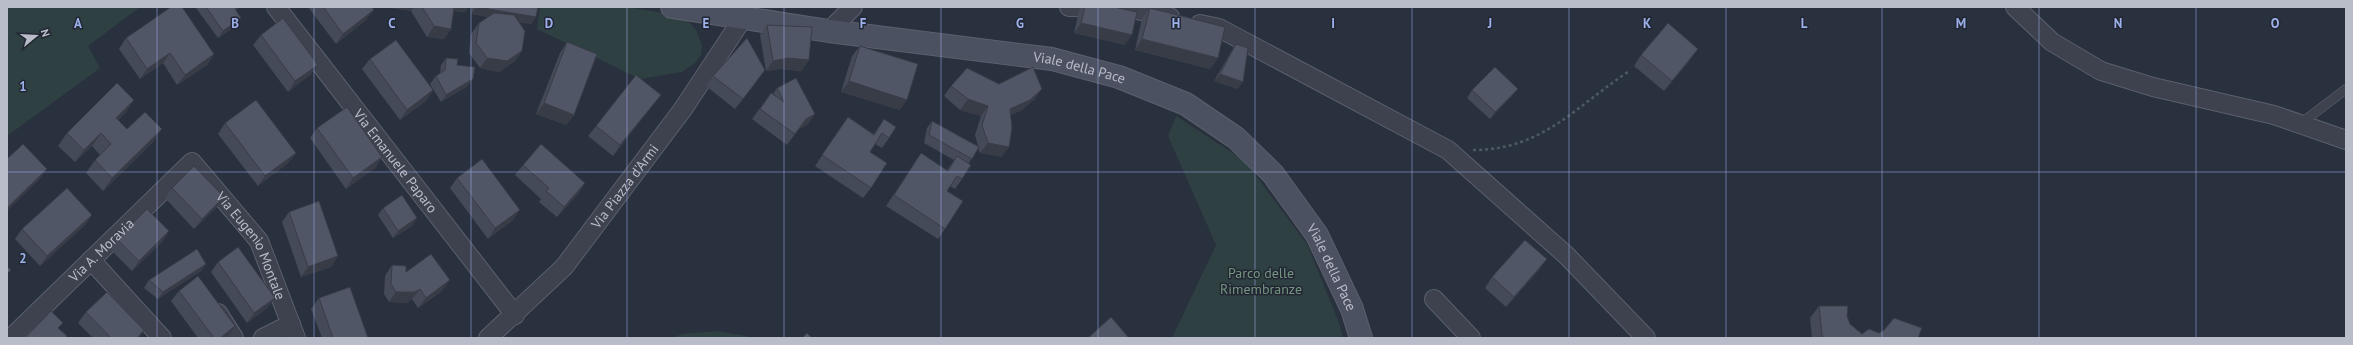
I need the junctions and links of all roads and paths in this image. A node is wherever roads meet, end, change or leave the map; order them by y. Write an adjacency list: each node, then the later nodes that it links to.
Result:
1 (276, 7): 17 (street, Via Emanuele Paparo)
2 (672, 7): 6 (main road, Viale della Pace)
3 (853, 7): 7 (street)
4 (1069, 7): 12 (street)
5 (2015, 7): 10 (street)
6 (743, 18): 7 (main road, Viale della Pace); 17 (street, Via Piazza d'Armi)
7 (828, 32): 24 (main road, Viale della Pace)
8 (1628, 72): 12 (path)
9 (2346, 89): 10 (lane)
10 (2300, 124): 11 (street)
11 (2346, 140)
12 (1448, 150): 26 (street)
13 (192, 162): 14 (street, Via A. Moravia); 18 (street, Via Eugenio Montale)
14 (91, 260): 19 (street, Via A. Moravia); 20 (street)
15 (1434, 299): 25 (street)
16 (210, 302): 21 (street)
17 (515, 315): 23 (street, Via Piazza d'Armi)
18 (294, 331): 22 (street)
19 (11, 338)
20 (162, 338)
21 (234, 338)
22 (263, 338)
23 (488, 338)
24 (1361, 338)
25 (1471, 338)
26 (1646, 338)

